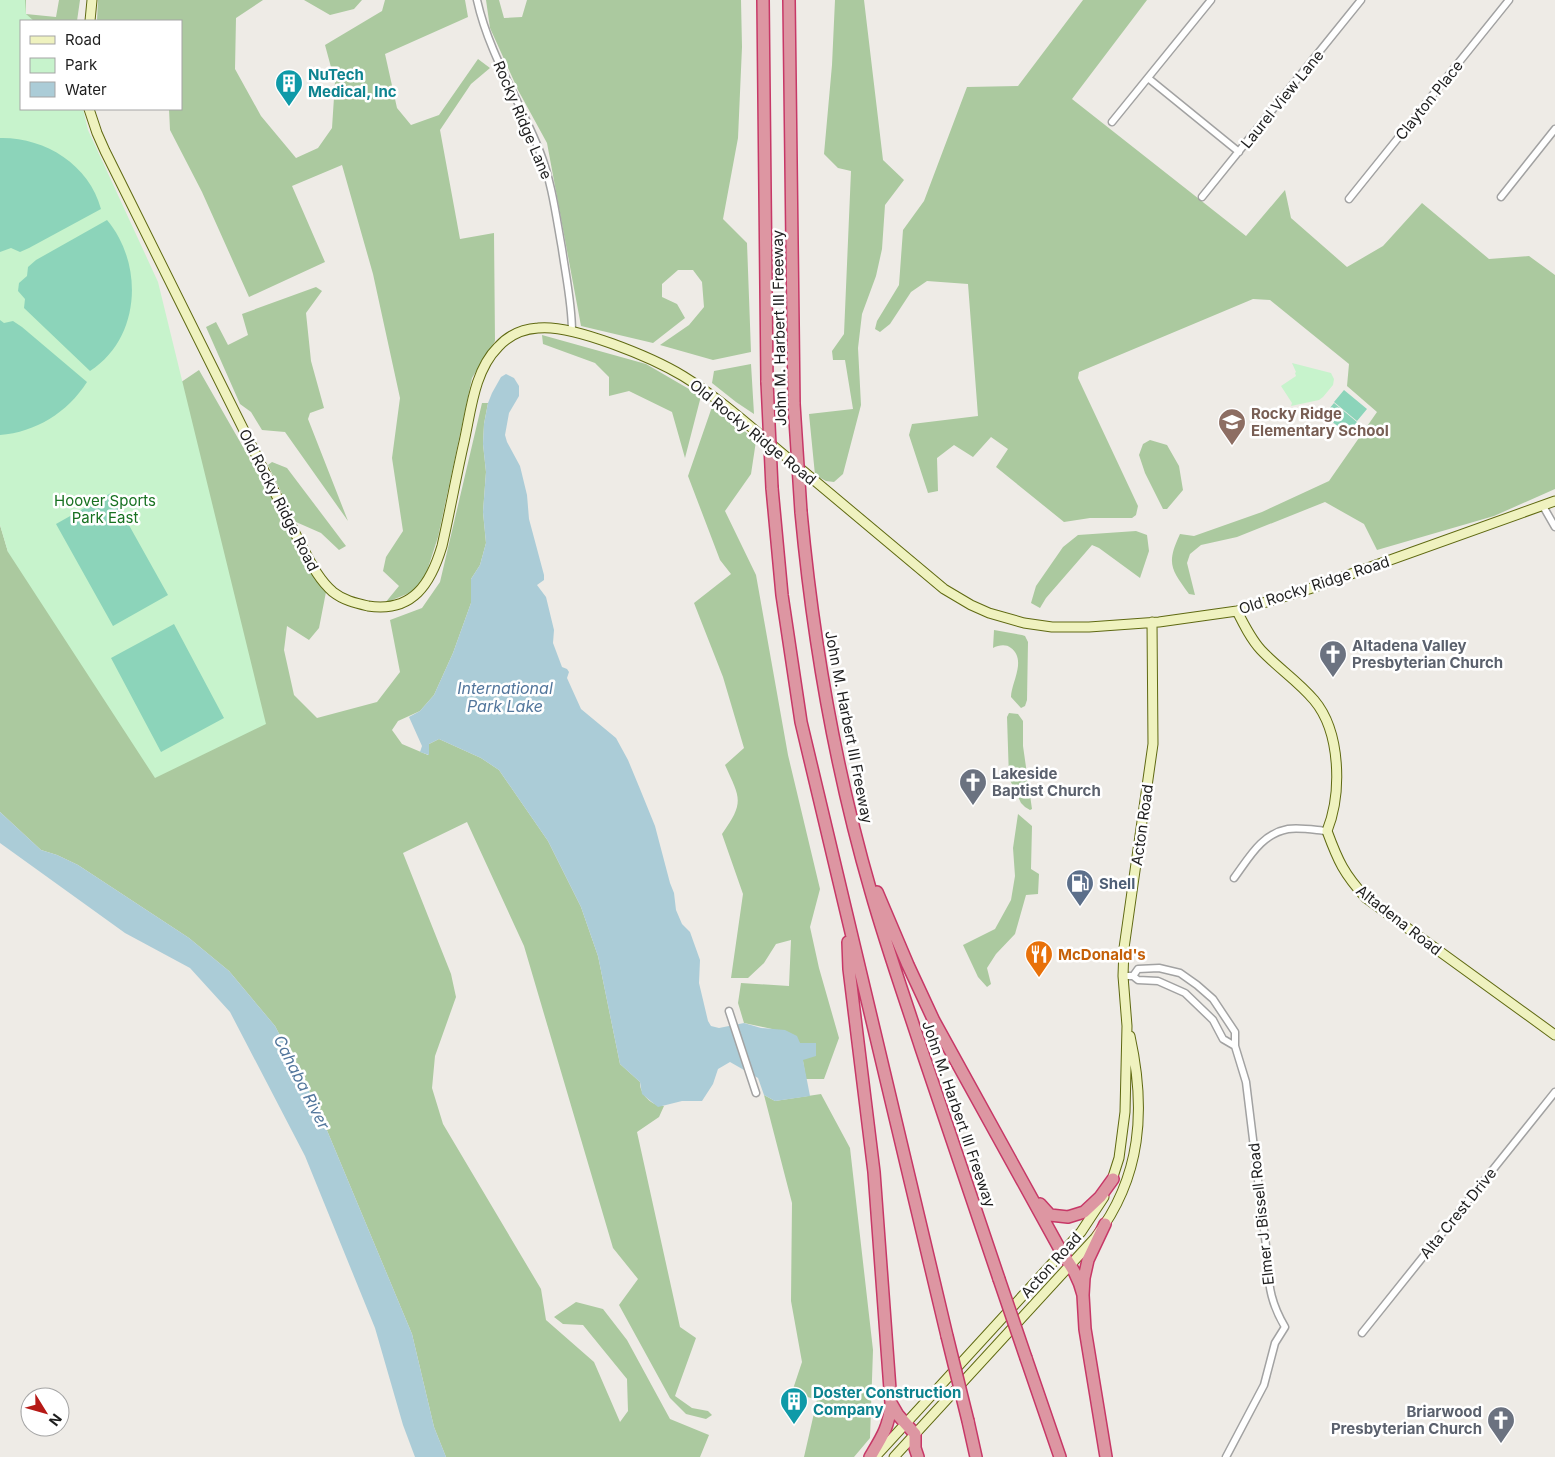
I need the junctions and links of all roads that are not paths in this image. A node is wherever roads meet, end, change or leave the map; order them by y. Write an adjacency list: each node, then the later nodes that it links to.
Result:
1 (92, 0): 8 (street)
2 (477, 0): 17 (street, Rocky Ridge Lane)
3 (763, 0): 26 (highway, John M. Harbert III Freeway, bridge)
4 (789, 0): 24 (highway, John M. Harbert III Freeway, bridge)
5 (1211, 0): 9 (street)
6 (1361, 0): 13 (street, Laurel View Lane)
7 (1509, 0): 16 (street, Clayton Place)
8 (90, 20)
9 (1148, 78): 11 (street); 13 (street)
10 (89, 110): 17 (street, Old Rocky Ridge Road)
11 (1112, 122)
12 (1555, 129): 15 (street)
13 (1239, 152): 14 (street, Laurel View Lane)
14 (1202, 197)
15 (1500, 197)
16 (1349, 199)
17 (572, 332): 22 (street, Old Rocky Ridge Road)
18 (1555, 501): 19 (street, Old Rocky Ridge Road)
19 (1543, 506): 20 (street); 21 (street, Old Rocky Ridge Road)
20 (1555, 527)
21 (1237, 611): 22 (street, Old Rocky Ridge Road); 23 (street)
22 (1152, 622): 27 (street, Acton Road)
23 (1327, 831): 25 (street); 31 (street, Altadena Road)
24 (858, 847): 36 (highway); 50 (highway, John M. Harbert III Freeway, bridge)
25 (1234, 878)
26 (848, 920): 42 (highway); 49 (highway, John M. Harbert III Freeway, bridge)
27 (1123, 976): 28 (street, Elmer J Bissell Road); 30 (street, Acton Road)
28 (1133, 976): 32 (street, Elmer J Bissell Road); 32 (street, Elmer J Bissell Road)
29 (729, 1011): 34 (street)
30 (1128, 1026): 35 (street, Acton Road); 37 (street, Acton Road)
31 (1555, 1035)
32 (1235, 1046): 52 (street, Elmer J Bissell Road)
33 (1555, 1092): 41 (street, Alta Crest Drive)
34 (756, 1093)
35 (1113, 1179): 36 (highway); 38 (street, Acton Road)
36 (1032, 1196): 38 (highway)
37 (1106, 1224): 39 (street, Acton Road); 40 (highway)
38 (1062, 1254): 39 (highway); 43 (street, Acton Road)
39 (1070, 1265): 40 (highway); 44 (street, Acton Road)
40 (1083, 1295): 51 (highway)
41 (1362, 1333)
42 (891, 1403): 43 (highway); 45 (highway)
43 (906, 1423): 44 (highway); 46 (street, Acton Road)
44 (915, 1434): 47 (street, Acton Road); 48 (highway)
45 (870, 1457)
46 (875, 1457)
47 (894, 1457)
48 (918, 1457)
49 (976, 1457)
50 (1060, 1457)
51 (1106, 1457)
52 (1226, 1457)

